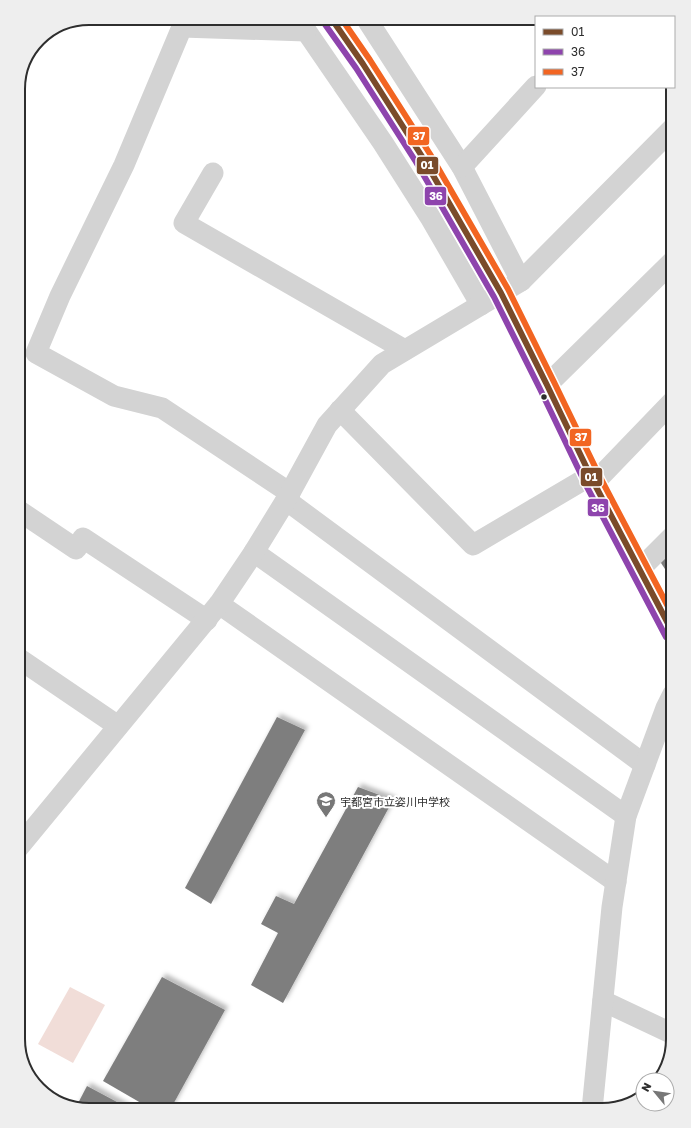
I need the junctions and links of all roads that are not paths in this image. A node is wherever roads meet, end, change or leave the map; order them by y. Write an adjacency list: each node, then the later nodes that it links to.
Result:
1 (302, 25): 11 (street); 17 (street)
2 (337, 25): 10 (main road)
3 (371, 25): 6 (street)
4 (535, 87): 6 (street)
5 (666, 135): 9 (street)
6 (462, 167): 9 (street)
7 (213, 173): 12 (street)
8 (666, 268): 13 (street)
9 (521, 281): 10 (street)
10 (501, 293): 11 (street); 13 (main road)
11 (481, 305): 12 (street)
12 (405, 350): 15 (street)
13 (547, 385): 16 (main road)
14 (666, 408): 16 (street)
15 (340, 410): 16 (street); 17 (street)
16 (592, 480): 21 (main road)
17 (288, 496): 20 (street); 27 (street)
18 (25, 515): 22 (street)
19 (666, 543): 21 (street)
20 (254, 552): 22 (street); 28 (street)
21 (639, 570): 23 (main road)
22 (213, 612): 26 (street); 30 (street)
23 (666, 620)
24 (25, 663): 26 (street)
25 (666, 708): 27 (street)
26 (118, 726): 29 (street)
27 (645, 765): 28 (street)
28 (626, 816): 30 (street)
29 (25, 839)
30 (616, 882): 31 (street)
31 (603, 1001): 32 (street); 33 (street)
32 (666, 1031)
33 (593, 1103)

